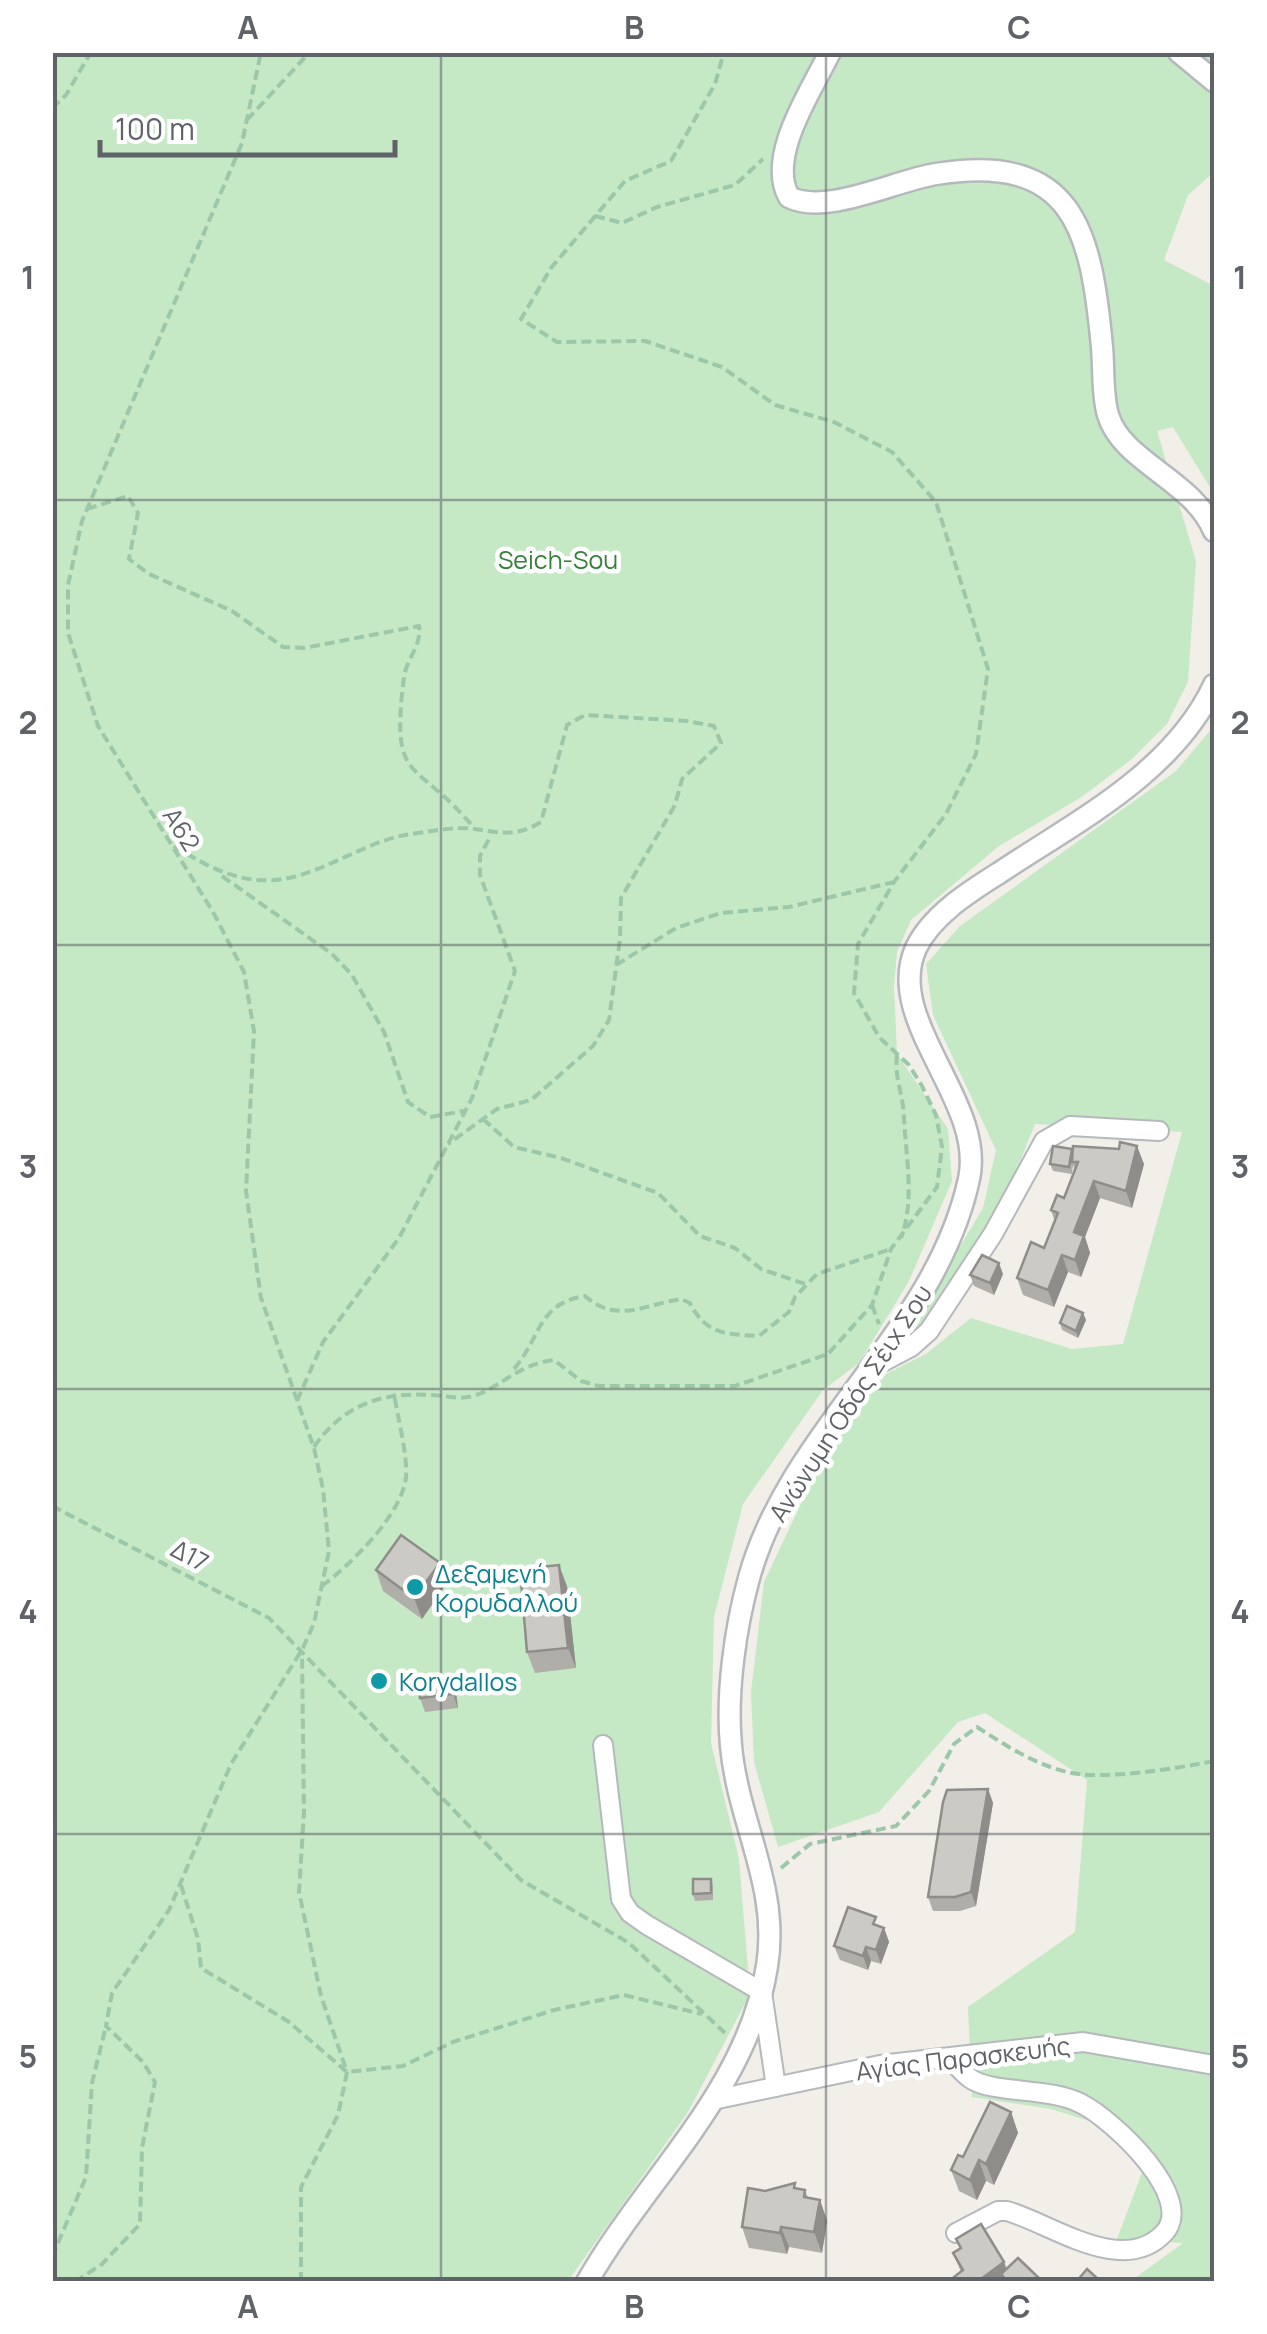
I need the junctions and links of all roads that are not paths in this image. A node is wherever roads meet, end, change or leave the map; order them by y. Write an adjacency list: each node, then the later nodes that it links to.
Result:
1 (830, 52): 4 (street)
2 (1179, 52): 3 (street)
3 (1214, 81)
4 (1214, 531)
5 (1214, 685): 7 (street, Ανώνυμη Οδός Σέιχ Σου)
6 (1159, 1131): 7 (street)
7 (873, 1366): 9 (street, Ανώνυμη Οδός Σέιχ Σου)
8 (603, 1745): 9 (street)
9 (762, 1992): 12 (street); 13 (street, Ανώνυμη Οδός Σέιχ Σου)
10 (949, 2058): 11 (street, Αγίας Παρασκευής); 12 (street, Αγίας Παρασκευής); 14 (street)
11 (1214, 2066)
12 (776, 2087): 13 (street, Αγίας Παρασκευής)
13 (712, 2100): 15 (street, Ανώνυμη Οδός Σέιχ Σου)
14 (956, 2233)
15 (586, 2282)

